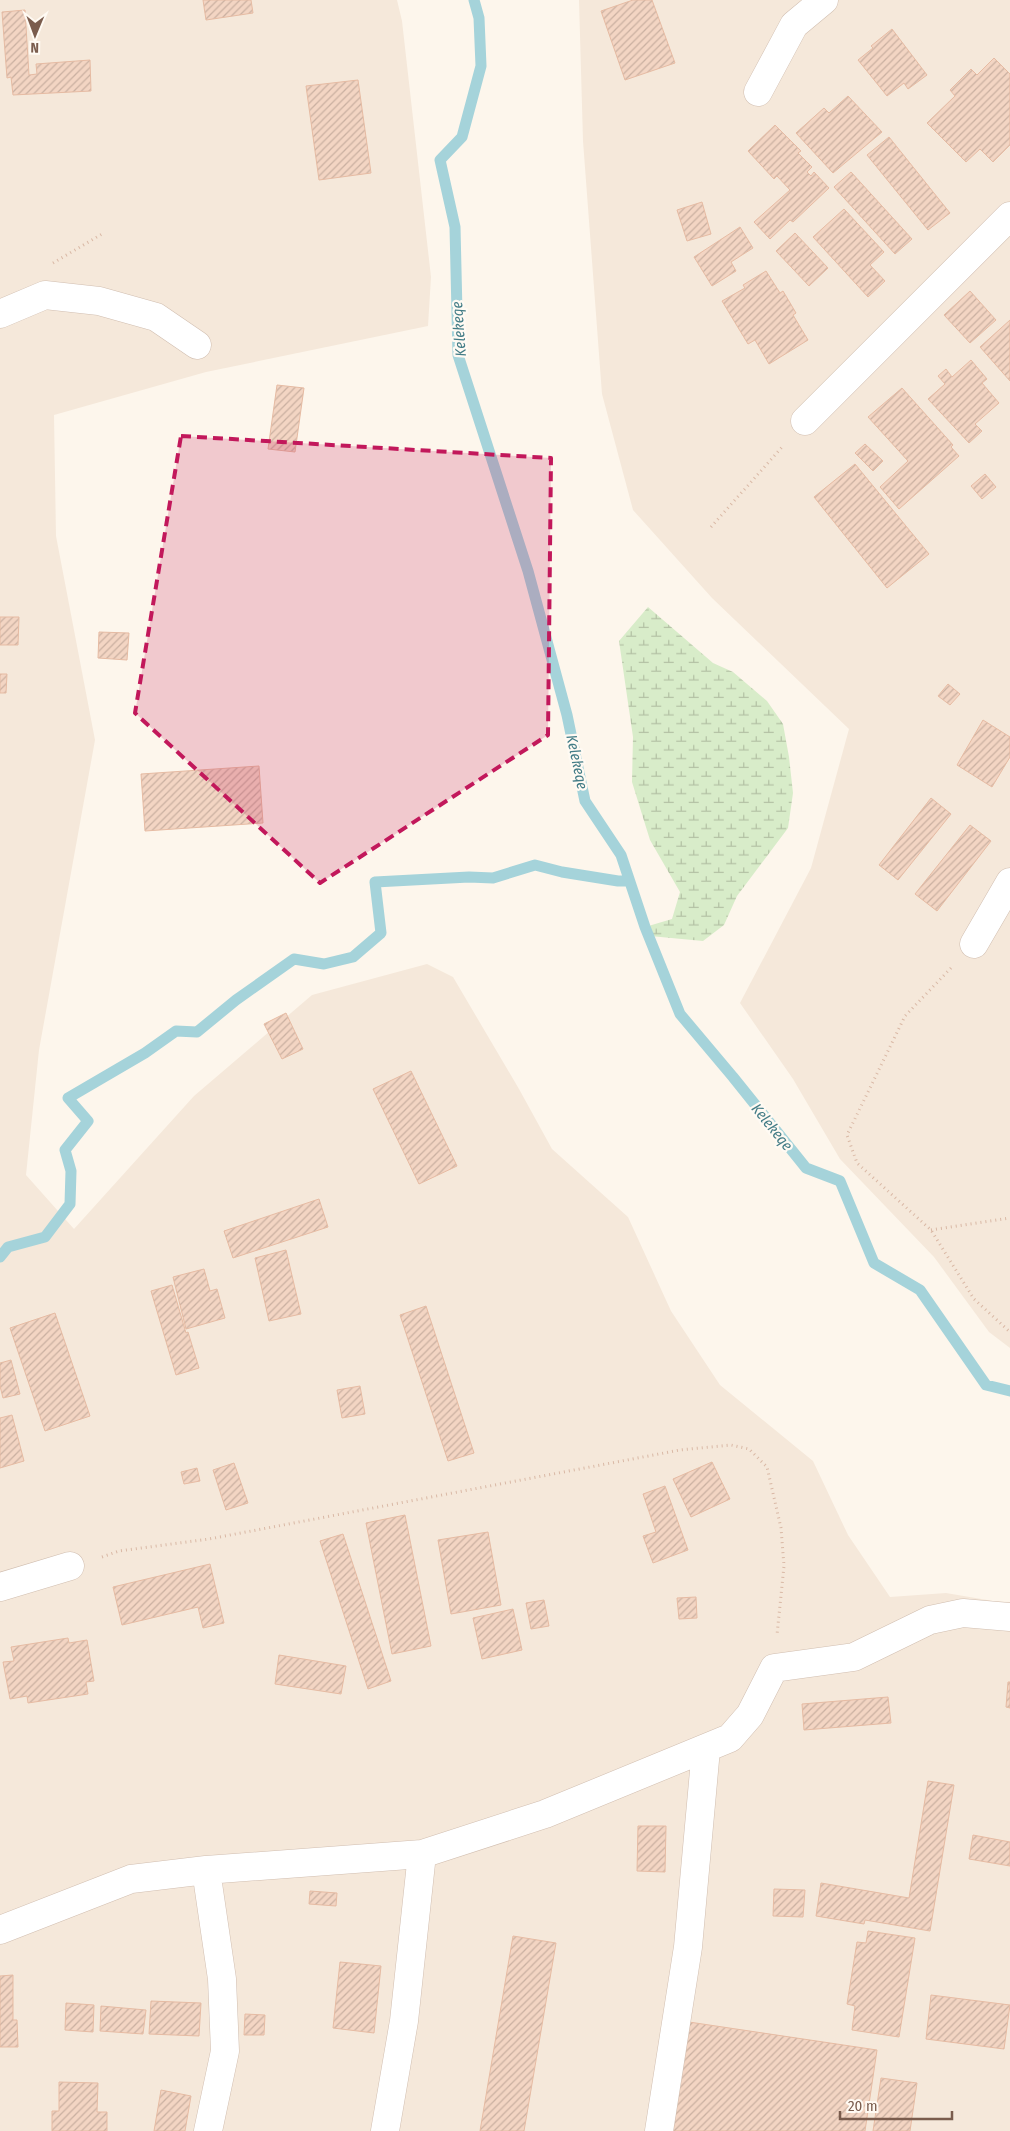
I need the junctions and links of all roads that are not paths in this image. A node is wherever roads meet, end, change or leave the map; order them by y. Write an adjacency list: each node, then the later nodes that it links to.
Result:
1 (824, 0): 2 (street)
2 (758, 92)
3 (1010, 216): 6 (street)
4 (0, 314): 5 (street)
5 (197, 345)
6 (805, 421)
7 (1010, 882): 8 (street)
8 (974, 944)
9 (70, 1566): 10 (street)
10 (0, 1587)
11 (1010, 1617): 12 (street)
12 (706, 1749): 13 (street); 18 (street)
13 (422, 1854): 14 (street); 17 (street)
14 (206, 1870): 15 (street); 16 (street)
15 (0, 1930)
16 (208, 2131)
17 (385, 2131)
18 (659, 2131)

